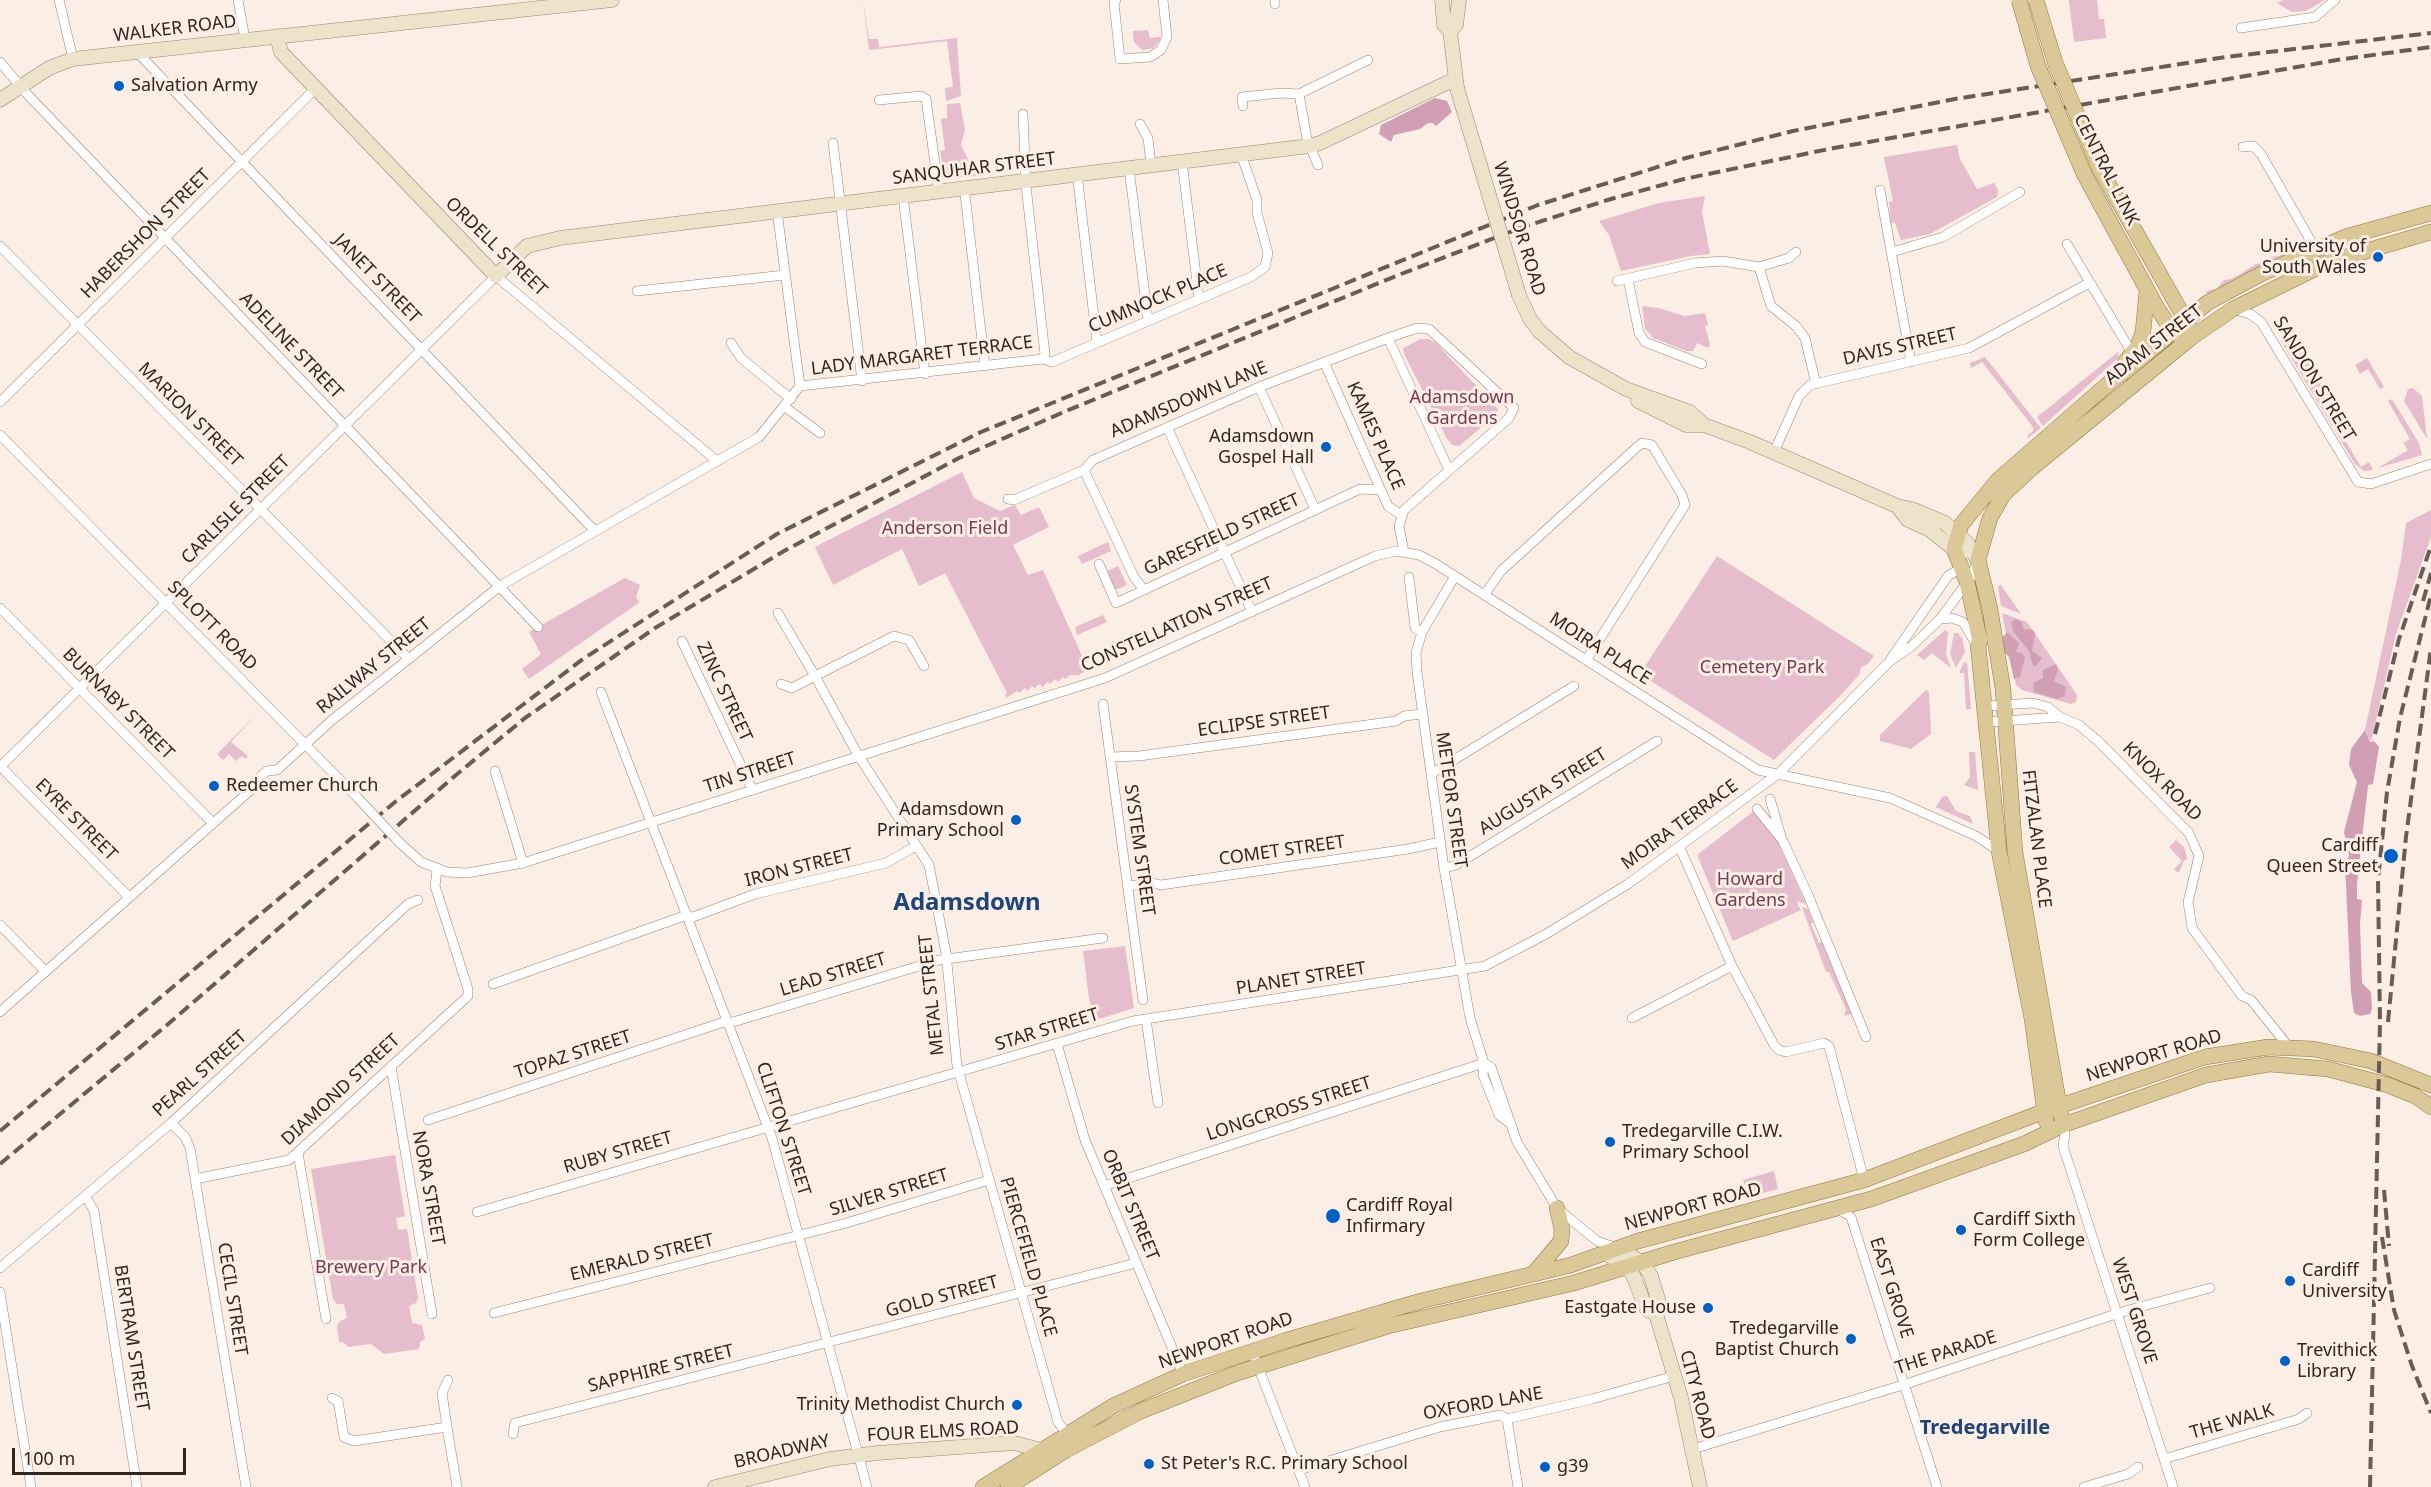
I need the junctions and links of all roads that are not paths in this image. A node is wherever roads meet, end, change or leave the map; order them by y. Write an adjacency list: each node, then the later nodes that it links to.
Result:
1 (59, 0): 16 (street)
2 (238, 0): 14 (street)
3 (612, 0): 13 (street, WALKER ROAD)
4 (1116, 0): 5 (street)
5 (1163, 0)
6 (1442, 0): 12 (street, WINDSOR ROAD)
7 (1459, 0): 12 (street, WINDSOR ROAD)
8 (2019, 0): 60 (main road, CENTRAL LINK, bridge)
9 (2036, 0): 64 (main road, CENTRAL LINK, bridge)
10 (2335, 0): 11 (street)
11 (2241, 28)
12 (1450, 31): 19 (street, WINDSOR ROAD)
13 (276, 36): 14 (street, WALKER ROAD); 21 (street, ORDELL STREET)
14 (245, 39): 15 (street, WALKER ROAD)
15 (136, 51): 16 (street, WALKER ROAD); 33 (street, JANET STREET)
16 (73, 59): 20 (street, WALKER ROAD)
17 (1368, 60): 22 (street)
18 (0, 62): 20 (street, ADELINE STREET)
19 (1456, 83): 29 (street, SANQUHAR STREET); 92 (street, WINDSOR ROAD, bridge)
20 (21, 86): 23 (street, WALKER ROAD); 48 (street, ADELINE STREET)
21 (315, 89): 33 (street, HABERSHON STREET); 56 (street, ORDELL STREET)
22 (1299, 94): 25 (street); 29 (street)
23 (0, 100)
24 (879, 100): 41 (street)
25 (1243, 106)
26 (1023, 114): 38 (street)
27 (1140, 124): 34 (street)
28 (833, 143): 44 (street)
29 (1309, 146): 31 (street, SANQUHAR STREET); 35 (street)
30 (2243, 147): 51 (street)
31 (1240, 154): 32 (street, SANQUHAR STREET); 62 (street, CUMNOCK PLACE)
32 (1182, 161): 34 (street, SANQUHAR STREET); 62 (street)
33 (242, 163): 48 (street, HABERSHON STREET); 73 (street, JANET STREET)
34 (1151, 165): 36 (street, SANQUHAR STREET)
35 (1318, 165)
36 (1129, 168): 37 (street, SANQUHAR STREET); 65 (street)
37 (1077, 174): 38 (street, SANQUHAR STREET); 70 (street)
38 (1027, 180): 39 (street, SANQUHAR STREET); 74 (street)
39 (964, 186): 41 (street, SANQUHAR STREET); 79 (street)
40 (1880, 190): 53 (street)
41 (939, 192): 43 (street, SANQUHAR STREET)
42 (2020, 192): 53 (street)
43 (903, 196): 44 (street, SANQUHAR STREET); 80 (street)
44 (840, 204): 45 (street, SANQUHAR STREET); 82 (street)
45 (777, 212): 55 (street); 56 (street, SANQUHAR STREET)
46 (2431, 213): 51 (main road, ADAM STREET)
47 (2431, 232): 63 (main road, ADAM STREET)
48 (166, 239): 66 (street, HABERSHON STREET); 88 (street, ADELINE STREET)
49 (2067, 244): 59 (street)
50 (0, 246): 66 (street, MARION STREET)
51 (2316, 250): 64 (main road, ADAM STREET)
52 (1796, 252): 54 (street)
53 (1892, 252): 77 (street)
54 (1759, 267): 57 (street); 83 (street)
55 (785, 275): 61 (street); 84 (street)
56 (496, 276): 73 (street, CARLISLE STREET); 93 (street, ORDELL STREET)
57 (1628, 279): 58 (street); 78 (street)
58 (1617, 281)
59 (2090, 283): 72 (street); 77 (street, DAVIS STREET)
60 (2147, 290): 67 (main road, CENTRAL LINK); 81 (main road)
61 (637, 291)
62 (1198, 299): 65 (street, CUMNOCK PLACE)
63 (2233, 309): 69 (main road, ADAM STREET); 94 (street, SANDON STREET)
64 (2186, 318): 67 (main road, ADAM STREET); 69 (main road, CENTRAL LINK)
65 (1148, 320): 70 (street, CUMNOCK PLACE)
66 (79, 325): 86 (street, HABERSHON STREET); 101 (street, MARION STREET)
67 (2172, 331): 69 (main road, CENTRAL LINK); 81 (main road, ADAM STREET)
68 (1388, 339): 76 (street, ADAMSDOWN LANE); 96 (street); 96 (street, ADAMSDOWN LANE)
69 (2190, 339): 108 (main road, ADAM STREET)
70 (1097, 342): 75 (street, CUMNOCK PLACE)
71 (731, 343): 87 (street)
72 (2128, 348)
73 (422, 349): 88 (street, CARLISLE STREET); 103 (street, JANET STREET)
74 (1044, 356): 75 (street, LADY MARGARET TERRACE); 79 (street, LADY MARGARET TERRACE)
75 (1059, 359)
76 (1324, 362): 85 (street, ADAMSDOWN LANE); 97 (street, KAMES PLACE)
77 (1911, 362): 83 (street, DAVIS STREET)
78 (1702, 364)
79 (985, 366): 80 (street, LADY MARGARET TERRACE)
80 (925, 374): 82 (street, LADY MARGARET TERRACE)
81 (2116, 377): 104 (main road, ADAM STREET)
82 (862, 381): 84 (street, LADY MARGARET TERRACE)
83 (1816, 384): 92 (street)
84 (800, 386): 87 (street, RAILWAY STREET)
85 (1259, 387): 89 (street, ADAMSDOWN LANE); 100 (street)
86 (0, 402)
87 (788, 403): 90 (street); 93 (street, RAILWAY STREET)
88 (345, 425): 101 (street, CARLISLE STREET); 114 (street, ADELINE STREET)
89 (1167, 427): 95 (street, ADAMSDOWN LANE); 106 (street)
90 (820, 433)
91 (0, 435): 117 (street, SPLOTT ROAD)
92 (1774, 452): 99 (street, WINDSOR ROAD)
93 (717, 461): 103 (street, RAILWAY STREET)
94 (2431, 464)
95 (1084, 470): 98 (street, ADAMSDOWN LANE); 115 (street)
96 (1449, 470): 102 (street)
97 (1380, 490): 100 (street, GARESFIELD STREET); 102 (street, KAMES PLACE)
98 (1008, 499)
99 (1897, 506): 104 (street, WINDSOR ROAD); 105 (street, WINDSOR ROAD)
100 (1315, 509): 106 (street, GARESFIELD STREET)
101 (261, 510): 117 (street, CARLISLE STREET); 126 (street, MARION STREET)
102 (1401, 515): 107 (street, KAMES PLACE)
103 (594, 530): 114 (street, RAILWAY STREET)
104 (1958, 533): 105 (main road); 108 (street, WINDSOR ROAD)
105 (1954, 549): 108 (main road, FITZALAN PLACE); 111 (street, MOIRA TERRACE)
106 (1224, 551): 115 (street, GARESFIELD STREET); 119 (street)
107 (1404, 552): 110 (street, MOIRA PLACE); 119 (street, CONSTELLATION STREET)
108 (1974, 563): 111 (street, MOIRA TERRACE); 113 (main road, FITZALAN PLACE); 136 (main road, FITZALAN PLACE)
109 (1099, 564): 115 (street, GARESFIELD STREET)
110 (1455, 576): 116 (street, MOIRA PLACE); 123 (street, METEOR STREET)
111 (1948, 576): 128 (street, MOIRA TERRACE)
112 (1409, 577): 123 (street)
113 (1967, 582): 121 (street, MOIRA TERRACE); 125 (main road, FITZALAN PLACE)
114 (500, 586): 122 (street, ADELINE STREET); 126 (street, RAILWAY STREET)
115 (1144, 590)
116 (1485, 594): 127 (street, MOIRA PLACE); 127 (street)
117 (165, 603): 133 (street, CARLISLE STREET); 143 (street, SPLOTT ROAD)
118 (0, 608): 133 (street, BURNABY STREET)
119 (1252, 612): 144 (street, CONSTELLATION STREET)
120 (778, 613): 130 (street, METAL STREET)
121 (1940, 619): 125 (street, FITZALAN PLACE); 128 (street, MOIRA TERRACE)
122 (538, 627)
123 (1422, 632): 138 (street, METEOR STREET)
124 (682, 641): 150 (street, ZINC STREET)
125 (1978, 645): 137 (main road, FITZALAN PLACE)
126 (408, 658): 143 (street, RAILWAY STREET)
127 (1587, 659): 149 (street, MOIRA PLACE)
128 (1889, 662): 149 (street, MOIRA TERRACE)
129 (924, 666): 130 (street)
130 (815, 676): 131 (street); 144 (street, METAL STREET)
131 (781, 684)
132 (1574, 686): 148 (street)
133 (80, 688): 146 (street, CARLISLE STREET); 154 (street, BURNABY STREET)
134 (601, 692): 153 (street, CLIFTON STREET)
135 (1103, 704): 145 (street, SYSTEM STREET)
136 (2004, 704): 137 (street, KNOX ROAD); 139 (street, KNOX ROAD); 140 (main road, FITZALAN PLACE)
137 (1986, 706): 141 (main road, FITZALAN PLACE)
138 (1422, 714): 145 (street, ECLIPSE STREET); 148 (street, METEOR STREET)
139 (2060, 717): 140 (street); 181 (street, KNOX ROAD)
140 (2005, 721): 141 (street); 188 (main road, FITZALAN PLACE)
141 (1988, 723): 159 (main road, FITZALAN PLACE)
142 (1657, 741): 161 (street, AUGUSTA STREET)
143 (306, 744): 154 (street, RAILWAY STREET); 162 (street, SPLOTT ROAD, bridge)
144 (858, 755): 150 (street, TIN STREET); 157 (street, METAL STREET)
145 (1110, 757): 163 (street, SYSTEM STREET)
146 (0, 767): 164 (street, EYRE STREET)
147 (495, 771): 160 (street)
148 (1431, 774): 156 (street, METEOR STREET)
149 (1778, 774): 158 (street, MOIRA TERRACE); 159 (street, MOIRA PLACE)
150 (752, 789): 153 (street, TIN STREET)
151 (1770, 799): 155 (street)
152 (1757, 809): 155 (street)
153 (652, 821): 160 (street, TIN STREET); 166 (street, CLIFTON STREET)
154 (213, 823): 164 (street, RAILWAY STREET)
155 (1782, 841): 179 (street)
156 (1440, 842): 161 (street, METEOR STREET); 163 (street, COMET STREET)
157 (916, 846): 166 (street, IRON STREET); 169 (street, METAL STREET)
158 (1680, 848): 170 (street); 172 (street, MOIRA TERRACE)
159 (1999, 851): 188 (main road, FITZALAN PLACE)
160 (523, 863): 162 (street, TIN STREET)
161 (1444, 868): 172 (street, METEOR STREET)
162 (437, 870): 183 (street, DIAMOND STREET)
163 (1128, 886): 174 (street, SYSTEM STREET)
164 (129, 897): 171 (street, RAILWAY STREET)
165 (418, 900): 190 (street, PEARL STREET)
166 (688, 917): 173 (street); 178 (street, CLIFTON STREET)
167 (0, 925): 171 (street)
168 (1103, 938): 169 (street, LEAD STREET)
169 (947, 959): 178 (street, LEAD STREET); 184 (street, METAL STREET)
170 (1732, 966): 176 (street); 198 (street)
171 (45, 971): 175 (street, RAILWAY STREET)
172 (1461, 972): 177 (street, PLANET STREET); 182 (street, METEOR STREET)
173 (493, 984)
174 (1143, 1000)
175 (0, 1012)
176 (1632, 1018)
177 (1146, 1019): 180 (street, STAR STREET); 186 (street)
178 (729, 1022): 189 (street, TOPAZ STREET); 192 (street, CLIFTON STREET)
179 (1866, 1037)
180 (1057, 1044): 184 (street, STAR STREET); 199 (street, ORBIT STREET)
181 (2289, 1047): 185 (main road, NEWPORT ROAD); 188 (main road, NEWPORT ROAD)
182 (1484, 1062): 199 (street, LONGCROSS STREET); 201 (street, METEOR STREET)
183 (391, 1066): 195 (street, DIAMOND STREET); 215 (street, NORA STREET)
184 (959, 1073): 192 (street, STAR STREET); 197 (street, PIERCEFIELD PLACE)
185 (2431, 1085)
186 (1158, 1103)
187 (2431, 1107): 191 (main road, NEWPORT ROAD)
188 (2052, 1109): 191 (main road); 193 (main road); 198 (main road, NEWPORT ROAD)
189 (428, 1120)
190 (171, 1123): 196 (street, CECIL STREET); 200 (street, PEARL STREET)
191 (2063, 1125): 193 (main road, NEWPORT ROAD); 194 (street, WEST GROVE)
192 (768, 1127): 203 (street, RUBY STREET); 204 (street, CLIFTON STREET)
193 (2048, 1132): 194 (street, WEST GROVE); 202 (main road, NEWPORT ROAD)
194 (2063, 1146): 217 (street, WEST GROVE)
195 (298, 1153): 196 (street, DIAMOND STREET); 218 (street)
196 (195, 1179): 240 (street, CECIL STREET)
197 (989, 1180): 204 (street, SILVER STREET); 213 (street, PIERCEFIELD PLACE)
198 (1864, 1180): 205 (main road, NEWPORT ROAD)
199 (1104, 1186): 207 (street, ORBIT STREET)
200 (86, 1197): 209 (street, PEARL STREET); 239 (street, BERTRAM STREET)
201 (1557, 1208): 205 (street, METEOR STREET); 210 (main road)
202 (1838, 1209): 206 (main road, NEWPORT ROAD); 225 (street, EAST GROVE)
203 (477, 1212)
204 (798, 1236): 214 (street, EMERALD STREET); 219 (street, CLIFTON STREET)
205 (1606, 1247): 206 (street); 208 (street); 210 (main road, NEWPORT ROAD)
206 (1642, 1262): 208 (main road, NEWPORT ROAD); 216 (street, CITY ROAD)
207 (1136, 1263): 213 (street, GOLD STREET); 222 (street, ORBIT STREET)
208 (1625, 1267): 216 (street, CITY ROAD); 221 (main road, NEWPORT ROAD)
209 (0, 1268)
210 (1535, 1272): 220 (main road, NEWPORT ROAD)
211 (2210, 1288): 217 (street, THE PARADE)
212 (0, 1292): 238 (street)
213 (1022, 1293): 219 (street, GOLD STREET); 231 (street, PIERCEFIELD PLACE)
214 (494, 1313)
215 (432, 1314)
216 (1656, 1314): 223 (street, CITY ROAD)
217 (2118, 1314): 225 (street, THE PARADE); 235 (street, WEST GROVE)
218 (326, 1320)
219 (827, 1344): 230 (street, SAPPHIRE STREET); 234 (street, CLIFTON STREET)
220 (1251, 1351): 221 (street); 222 (main road, NEWPORT ROAD)
221 (1257, 1366): 231 (main road, NEWPORT ROAD); 237 (street)
222 (1183, 1374): 231 (main road, NEWPORT ROAD)
223 (1674, 1376): 228 (street, OXFORD LANE); 232 (street, CITY ROAD)
224 (448, 1380): 229 (street)
225 (1906, 1384): 232 (street, THE PARADE); 249 (street, EAST GROVE)
226 (332, 1398): 229 (street)
227 (2307, 1413): 235 (street, THE WALK)
228 (1508, 1419): 237 (street, OXFORD LANE); 247 (street)
229 (447, 1427): 241 (street)
230 (513, 1434)
231 (1069, 1443): 233 (main road, NEWPORT ROAD); 245 (main road, NEWPORT ROAD)
232 (1693, 1449): 248 (street, CITY ROAD)
233 (1038, 1450): 234 (street, FOUR ELMS ROAD); 244 (main road, NEWPORT ROAD)
234 (857, 1455): 242 (street, BROADWAY); 243 (street, CLIFTON STREET)
235 (2164, 1459): 251 (street, WEST GROVE)
236 (2138, 1467): 250 (street)
237 (1299, 1470): 246 (street)
238 (31, 1487)
239 (137, 1487)
240 (246, 1487)
241 (457, 1487)
242 (715, 1487)
243 (867, 1487)
244 (983, 1487)
245 (1008, 1487)
246 (1305, 1487)
247 (1518, 1487)
248 (1700, 1487)
249 (1937, 1487)
250 (2084, 1487)
251 (2173, 1487)

